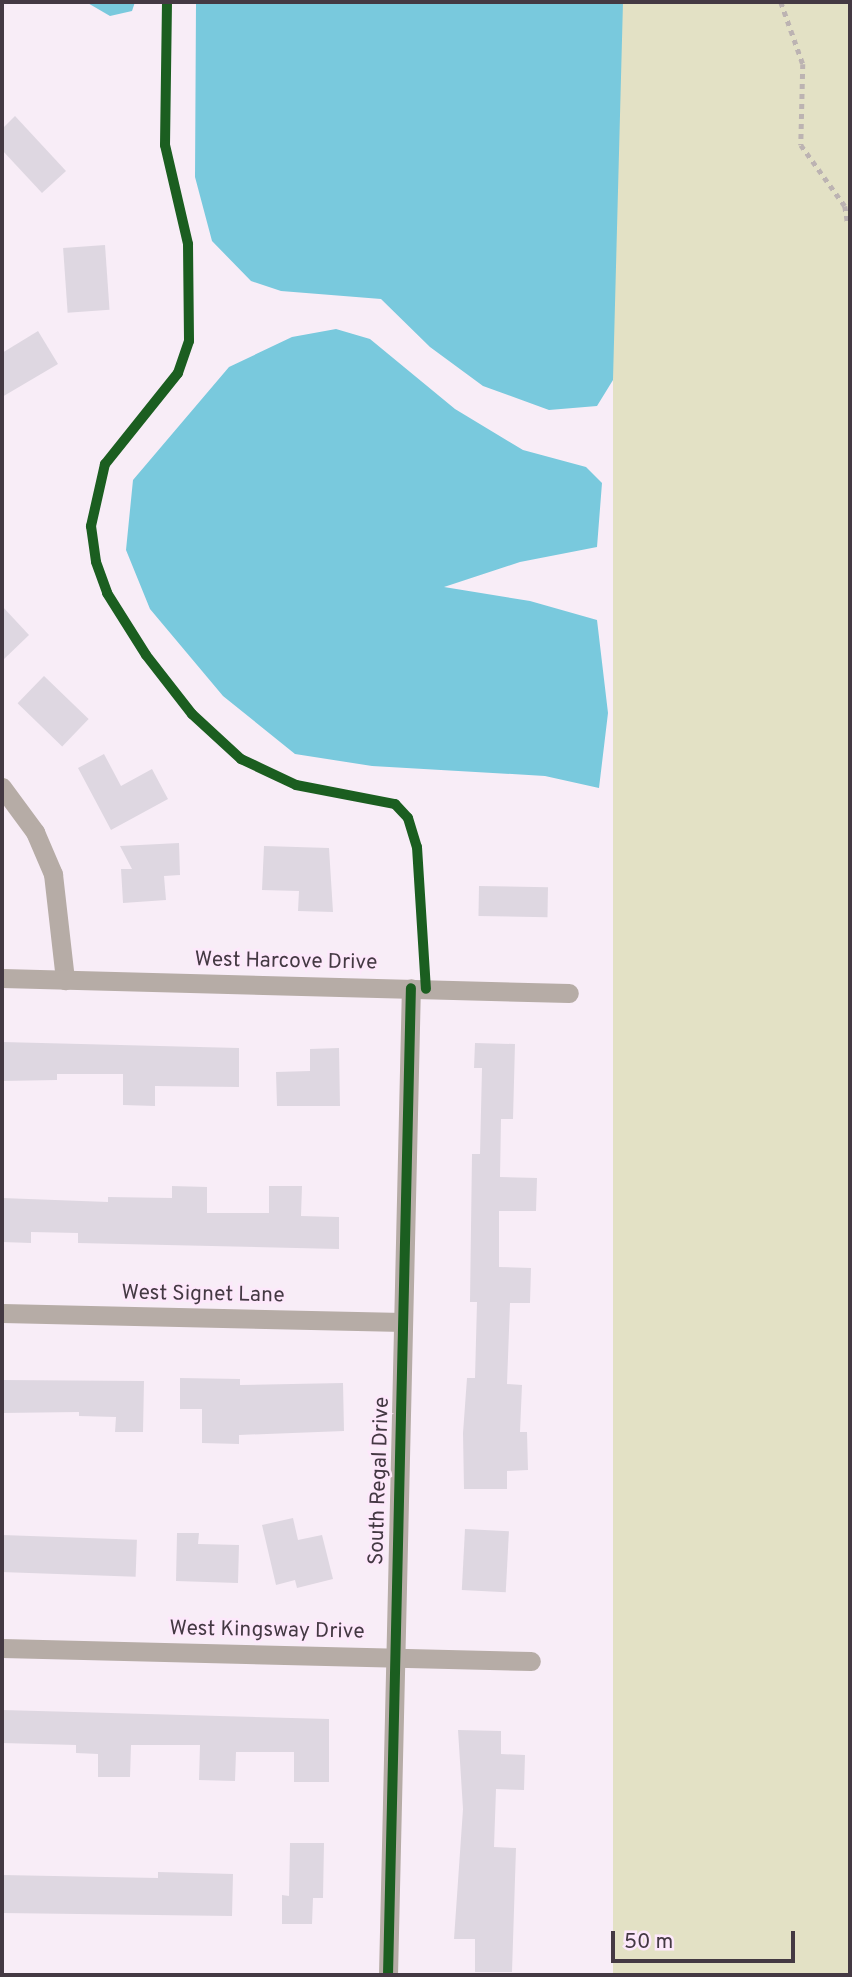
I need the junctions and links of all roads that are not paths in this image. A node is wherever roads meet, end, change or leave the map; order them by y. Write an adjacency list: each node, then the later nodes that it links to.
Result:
1 (2, 787): 3 (street)
2 (2, 978): 3 (street, West Harcove Drive)
3 (65, 980): 4 (street, West Harcove Drive)
4 (411, 988): 5 (street, West Harcove Drive); 7 (street, South Regal Drive)
5 (569, 993)
6 (2, 1313): 7 (street, West Signet Lane)
7 (404, 1322): 9 (street, South Regal Drive)
8 (2, 1648): 9 (street, West Kingsway Drive)
9 (394, 1657): 10 (street, West Kingsway Drive); 11 (street, South Regal Drive)
10 (531, 1661)
11 (388, 1975)

